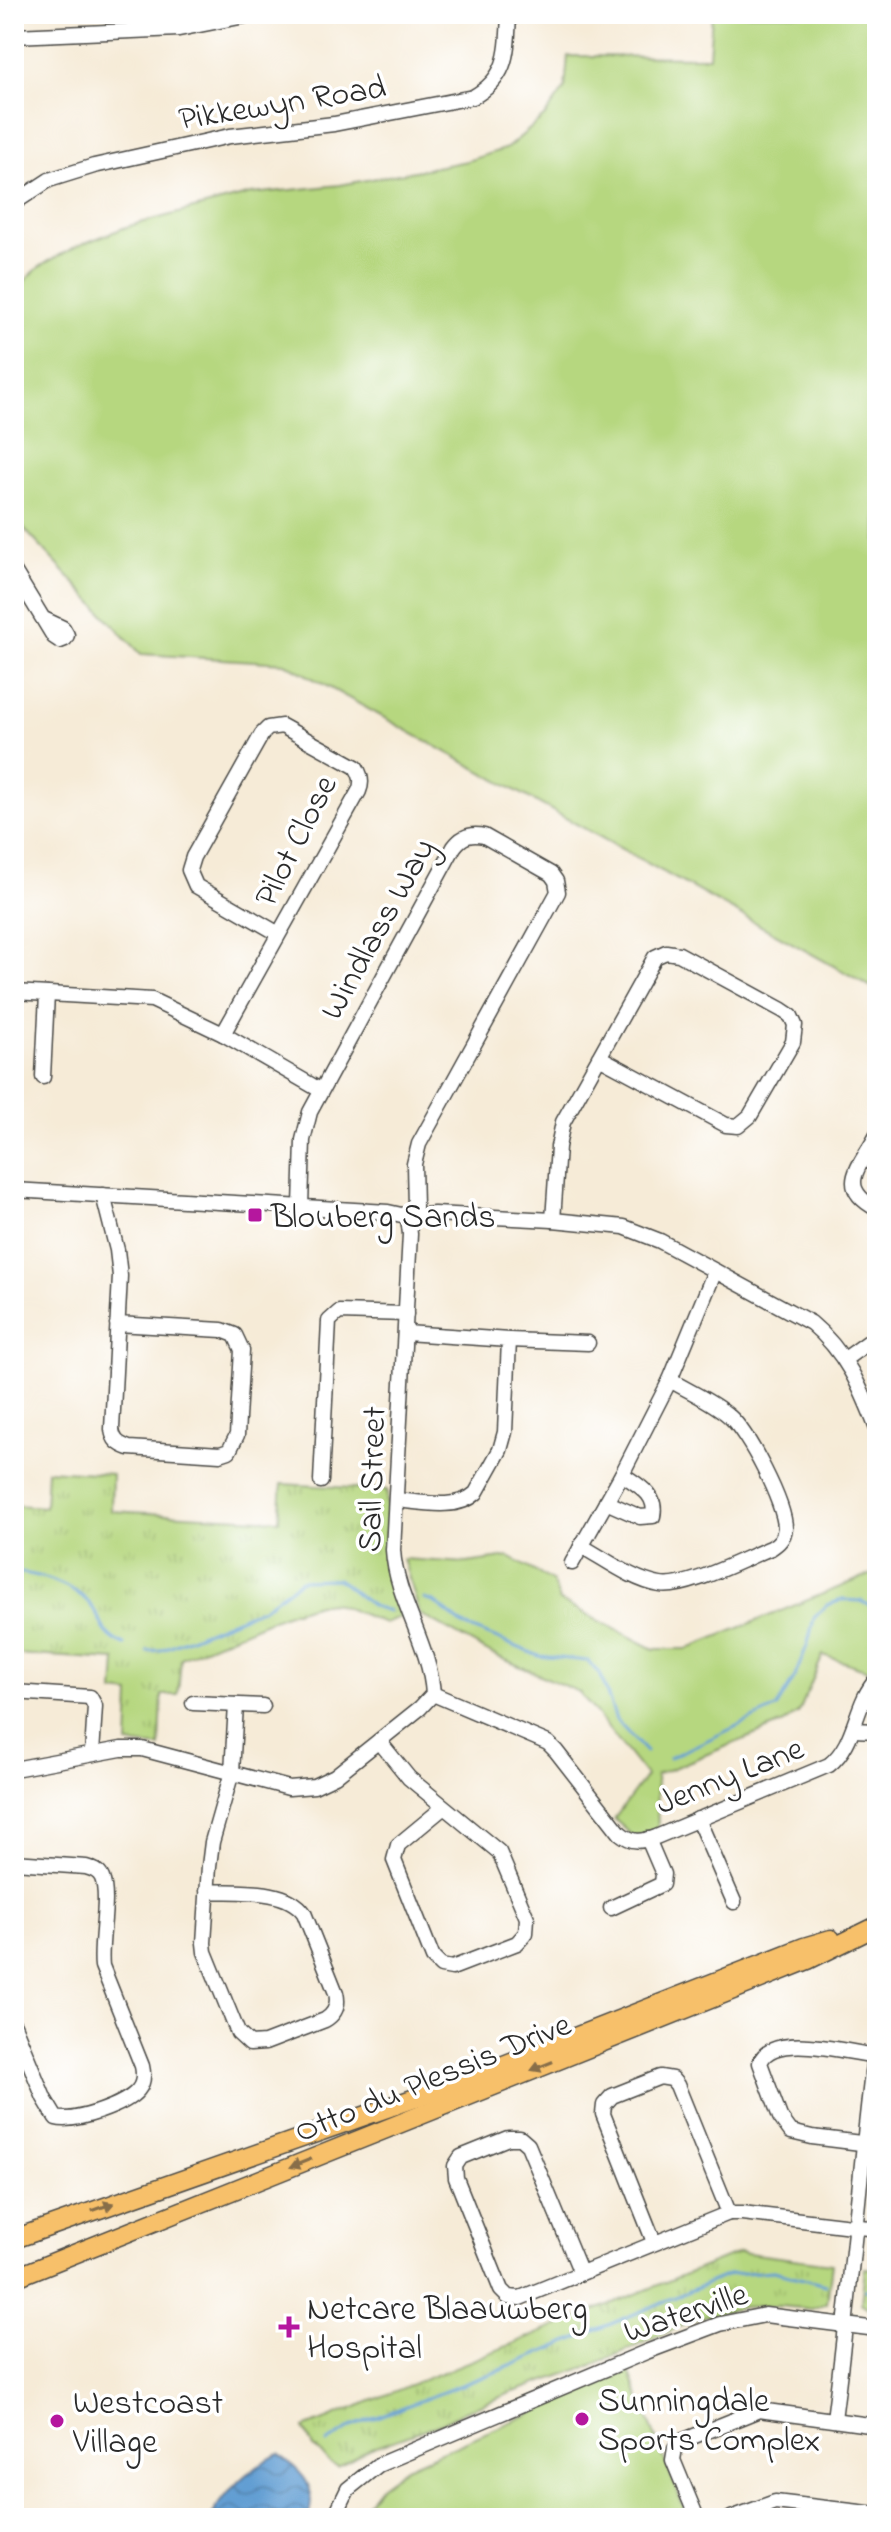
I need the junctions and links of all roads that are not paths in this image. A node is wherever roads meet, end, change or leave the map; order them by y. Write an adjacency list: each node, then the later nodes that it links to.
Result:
1 (255, 14): 3 (street)
2 (509, 14): 4 (street, Pikkewyn Road)
3 (14, 36)
4 (14, 203)
5 (14, 571): 6 (street)
6 (44, 619)
7 (279, 934): 7 (street, Pilot Close); 10 (street, Pilot Close)
8 (14, 992): 9 (street)
9 (47, 994): 10 (street); 12 (street)
10 (223, 1034): 13 (street)
11 (599, 1057): 11 (street); 20 (street)
12 (43, 1077)
13 (320, 1090): 17 (street, Windlass Way); 19 (street, Windlass Way)
14 (877, 1135): 18 (street)
15 (14, 1190): 16 (street)
16 (103, 1195): 17 (street); 23 (street)
17 (301, 1207): 19 (street)
18 (877, 1209)
19 (412, 1213): 20 (street); 22 (street, Sail Street)
20 (553, 1220): 21 (street)
21 (715, 1271): 28 (street); 29 (street)
22 (406, 1314): 24 (street, Sail Street); 32 (street)
23 (117, 1324): 23 (street)
24 (406, 1333): 26 (street); 33 (street, Sail Street)
25 (877, 1336): 28 (street)
26 (509, 1340): 27 (street); 33 (street)
27 (588, 1343)
28 (845, 1359): 30 (street)
29 (670, 1380): 31 (street); 35 (street)
30 (877, 1429)
31 (622, 1474): 34 (street); 34 (street)
32 (321, 1481)
33 (396, 1500): 39 (street, Sail Street)
34 (606, 1502): 35 (street)
35 (581, 1546): 36 (street)
36 (572, 1563)
37 (877, 1679): 43 (street, Jenny Lane)
38 (14, 1692): 46 (street)
39 (433, 1694): 45 (street); 51 (street, Jenny Lane)
40 (193, 1703): 41 (street)
41 (236, 1705): 42 (street); 48 (street)
42 (263, 1706)
43 (853, 1730): 44 (street); 50 (street, Jenny Lane)
44 (877, 1731)
45 (379, 1741): 48 (street); 49 (street)
46 (92, 1754): 47 (street); 48 (street)
47 (14, 1769)
48 (232, 1772): 53 (street)
49 (444, 1807): 49 (street)
50 (698, 1819): 51 (street, Jenny Lane); 54 (street)
51 (648, 1839): 55 (street, Jenny Lane)
52 (14, 1862): 57 (street)
53 (207, 1891): 53 (street)
54 (734, 1902)
55 (611, 1908)
56 (875, 1927): 63 (main road, Otto du Plessis Drive, one-way to 56); 66 (main road, Otto du Plessis Drive, one-way to 66)
57 (14, 2025)
58 (876, 2056): 59 (street); 59 (street)
59 (870, 2144): 61 (street)
60 (729, 2213): 61 (street); 64 (street); 64 (street)
61 (854, 2226): 62 (street); 67 (street)
62 (877, 2229)
63 (14, 2239)
64 (654, 2242): 65 (street)
65 (581, 2273): 65 (street)
66 (14, 2278)
67 (846, 2324): 68 (street, Waterville); 69 (street); 73 (street, Waterville)
68 (877, 2329)
69 (834, 2419): 70 (street); 74 (street)
70 (877, 2426)
71 (868, 2515): 72 (street)
72 (735, 2517)
73 (334, 2518)
74 (697, 2518)

